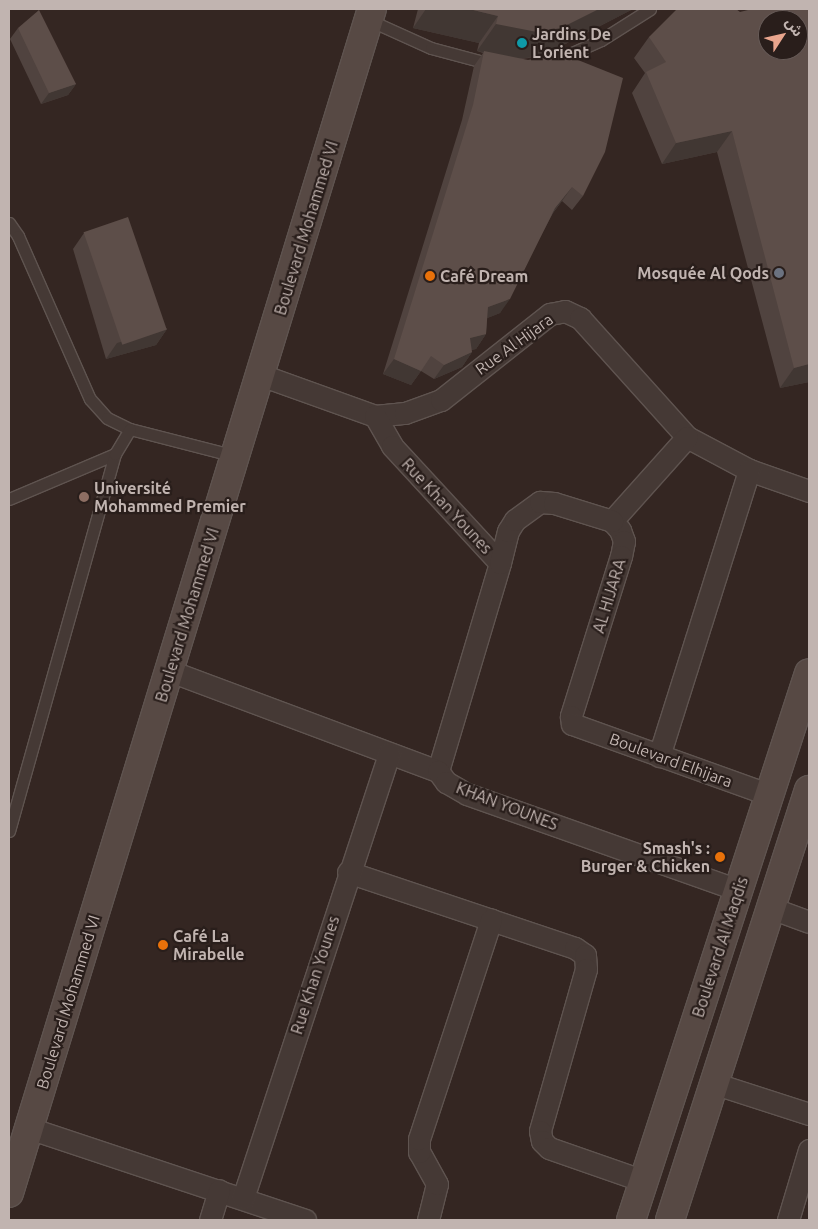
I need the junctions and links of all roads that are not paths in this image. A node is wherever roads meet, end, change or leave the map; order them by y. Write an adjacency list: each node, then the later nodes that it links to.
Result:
1 (650, 9): 3 (lane)
2 (370, 14): 4 (lane); 6 (street, Boulevard Mohammed VI)
3 (538, 65)
4 (501, 66)
5 (9, 223): 8 (lane)
6 (261, 375): 7 (street, Rue Al Hijara); 11 (street, Boulevard Mohammed VI)
7 (376, 416): 9 (street, Rue Al Hijara); 16 (street, Rue Khan Younes)
8 (130, 429): 10 (lane); 11 (lane)
9 (687, 436): 12 (street, Rue Al Hijara); 15 (street)
10 (115, 454): 14 (lane); 25 (lane)
11 (235, 456): 17 (street, Boulevard Mohammed VI)
12 (749, 470): 13 (street, Rue Al Hijara); 21 (street)
13 (809, 491)
14 (9, 498)
15 (612, 521): 16 (street); 19 (street, AL HIJARA)
16 (500, 563): 22 (street, Rue Khan Younes)
17 (170, 671): 20 (street, KHAN YOUNES); 33 (street, Boulevard Mohammed VI)
18 (809, 673): 24 (street, Boulevard Al Maqdis)
19 (572, 724): 21 (street, Boulevard Elhijara)
20 (389, 754): 22 (street, KHAN YOUNES); 26 (street, Rue Khan Younes)
21 (659, 756): 24 (street, Boulevard Elhijara)
22 (438, 771): 27 (street, KHAN YOUNES)
23 (809, 790): 28 (street)
24 (770, 795): 27 (street, Boulevard Al Maqdis)
25 (9, 831)
26 (348, 872): 29 (street); 38 (street, Rue Khan Younes)
27 (738, 890): 35 (street, Boulevard Al Maqdis)
28 (770, 908): 30 (street); 31 (street)
29 (491, 920): 35 (street); 41 (street)
30 (809, 922)
31 (712, 1084): 32 (street); 43 (street)
32 (809, 1114)
33 (29, 1128): 36 (street); 37 (street, Boulevard Mohammed VI)
34 (809, 1150): 44 (street)
35 (644, 1181): 42 (street, Boulevard Al Maqdis)
36 (220, 1190): 38 (street); 39 (street)
37 (9, 1193)
38 (242, 1198): 40 (street)
39 (210, 1220)
40 (304, 1220)
41 (428, 1220)
42 (631, 1220)
43 (670, 1220)
44 (788, 1220)

